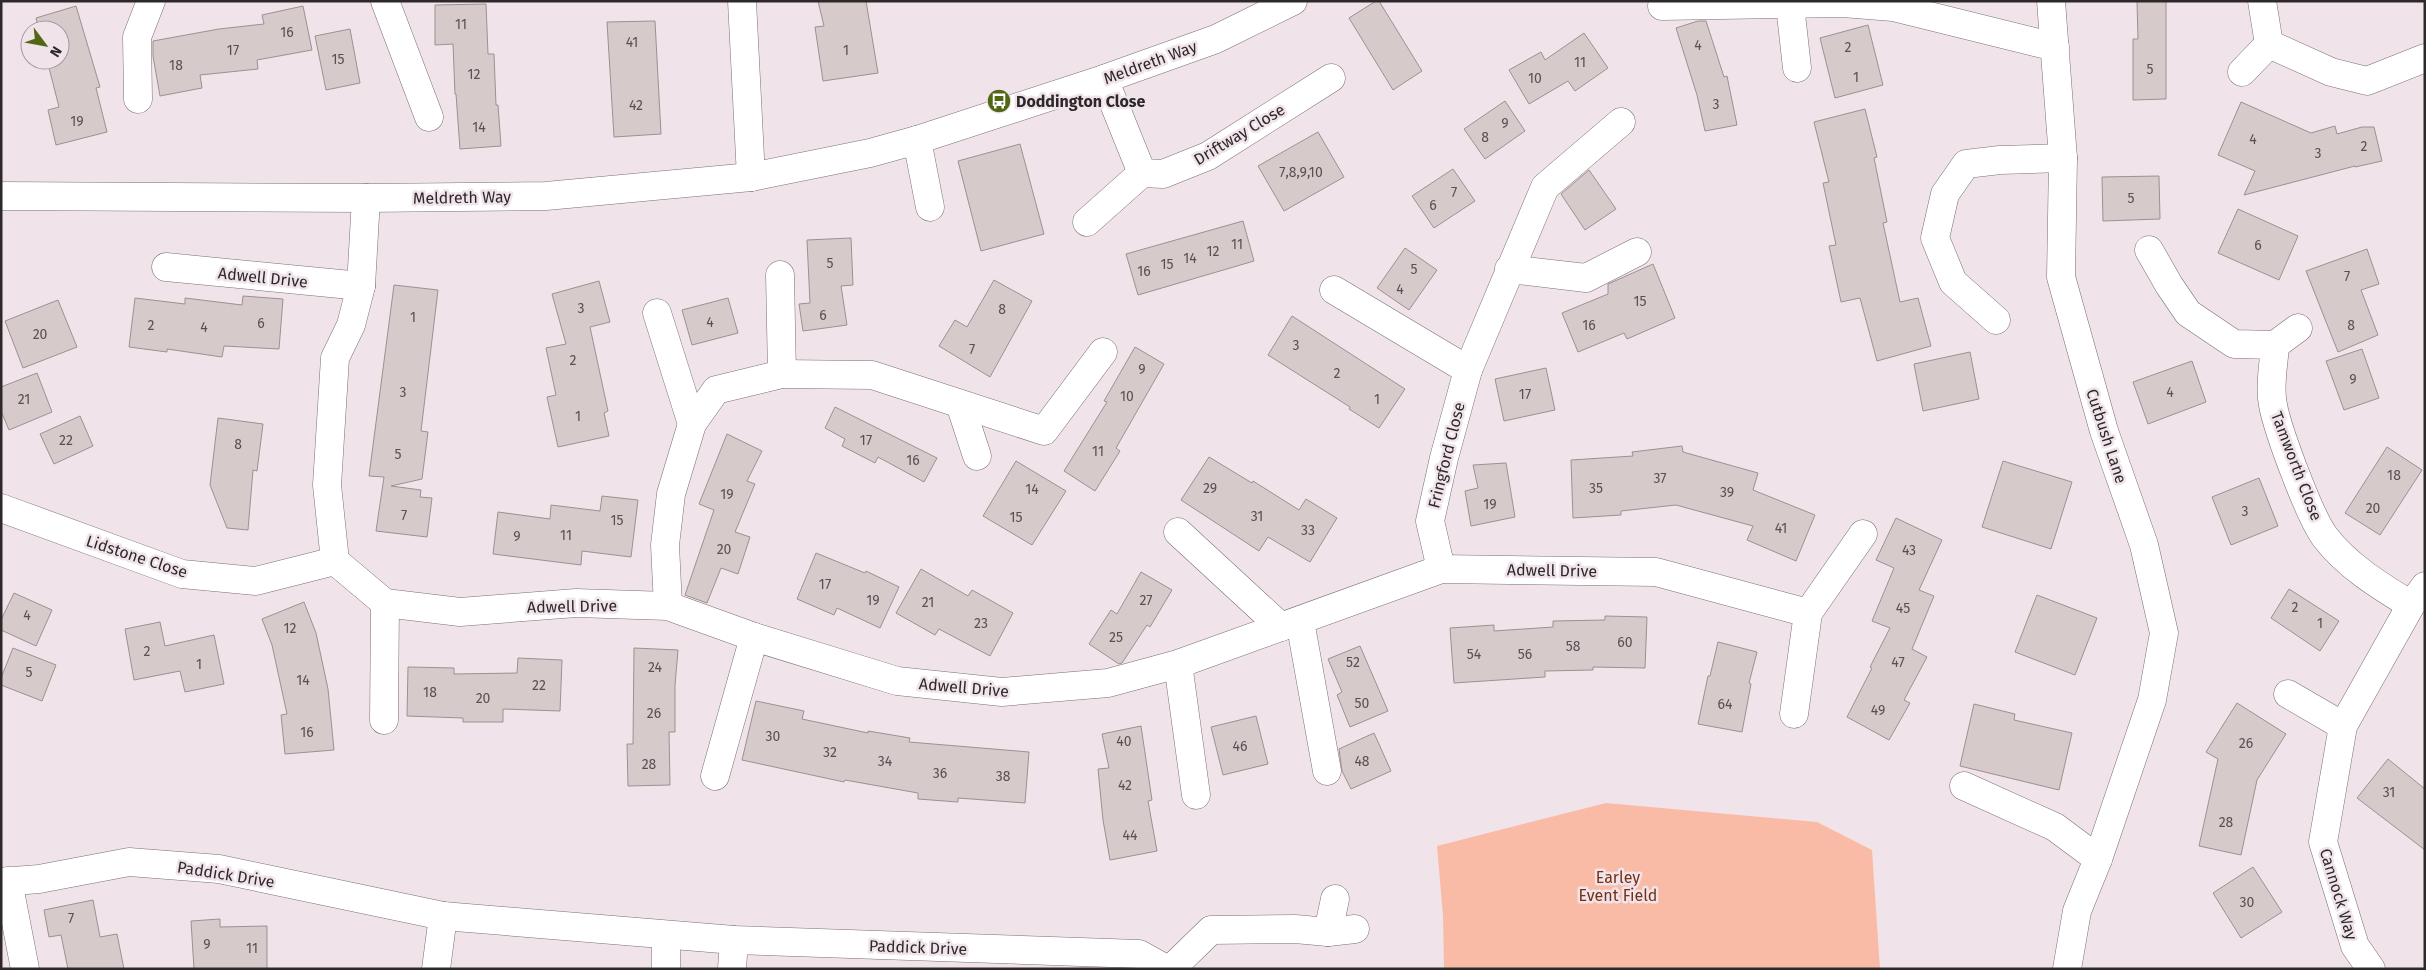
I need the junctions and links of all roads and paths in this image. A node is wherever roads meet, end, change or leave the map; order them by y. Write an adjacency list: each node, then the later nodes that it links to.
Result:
1 (151, 1): 16 (street)
2 (385, 1): 17 (street)
3 (742, 1): 22 (street)
4 (1293, 1): 15 (street, Meldreth Way)
5 (2051, 1): 10 (street, Cutbush Lane)
6 (2262, 1): 9 (street)
7 (1790, 5): 8 (street); 10 (street); 12 (street)
8 (1662, 6)
9 (2269, 44): 11 (street); 13 (street)
10 (2055, 47): 20 (street, Cutbush Lane)
11 (2425, 58)
12 (1797, 68)
13 (2242, 72)
14 (1331, 78): 21 (street, Driftway Close)
15 (1104, 79): 19 (street, Meldreth Way); 21 (street)
16 (138, 99)
17 (429, 117)
18 (1621, 122): 30 (street, Fringford Close)
19 (918, 140): 22 (street, Meldreth Way); 25 (street)
20 (2063, 158): 35 (street); 64 (street, Cutbush Lane)
21 (1142, 173): 26 (street)
22 (751, 177): 24 (street, Meldreth Way)
23 (1, 196): 24 (street, Meldreth Way)
24 (366, 198): 32 (street)
25 (930, 208)
26 (1087, 222)
27 (2149, 250): 37 (street)
28 (1637, 252): 30 (street)
29 (166, 267): 32 (street, Adwell Drive)
30 (1509, 269): 39 (street, Fringford Close)
31 (780, 275): 40 (street)
32 (360, 286): 47 (street)
33 (1334, 290): 39 (street)
34 (657, 313): 42 (street)
35 (1996, 320)
36 (2298, 328): 37 (street)
37 (2275, 345): 49 (street, Tamworth Close)
38 (1102, 352): 41 (street)
39 (1468, 370): 48 (street, Fringford Close)
40 (782, 374): 41 (street); 42 (street)
41 (960, 404): 43 (street)
42 (692, 424): 51 (street)
43 (977, 456)
44 (1, 508): 47 (street, Lidstone Close)
45 (1178, 532): 53 (street)
46 (1863, 534): 52 (street)
47 (335, 561): 50 (street)
48 (1442, 569): 52 (street, Adwell Drive); 53 (street, Adwell Drive)
49 (2418, 596): 59 (street, Cannock Way)
50 (385, 603): 51 (street, Adwell Drive); 58 (street)
51 (668, 606): 54 (street, Adwell Drive)
52 (1808, 613): 57 (street)
53 (1291, 624): 55 (street, Adwell Drive); 60 (street)
54 (754, 637): 55 (street, Adwell Drive); 61 (street)
55 (1178, 664): 63 (street)
56 (2288, 694): 59 (street)
57 (1794, 714)
58 (384, 720)
59 (2343, 726): 77 (street, Cannock Way)
60 (1327, 771)
61 (715, 776)
62 (1964, 786): 64 (street)
63 (1196, 796)
64 (2098, 859): 76 (street, Cutbush Lane)
65 (4, 881): 67 (street, Paddick Drive); 70 (street, Paddick Drive)
66 (1335, 899): 75 (street)
67 (443, 916): 68 (street, Paddick Drive); 71 (street)
68 (666, 935): 69 (street, Paddick Drive); 72 (street)
69 (734, 940): 73 (street); 74 (street, Paddick Drive)
70 (25, 969)
71 (436, 969)
72 (666, 969)
73 (732, 969)
74 (1166, 969)
75 (1171, 969)
76 (2067, 969)
77 (2371, 969)

